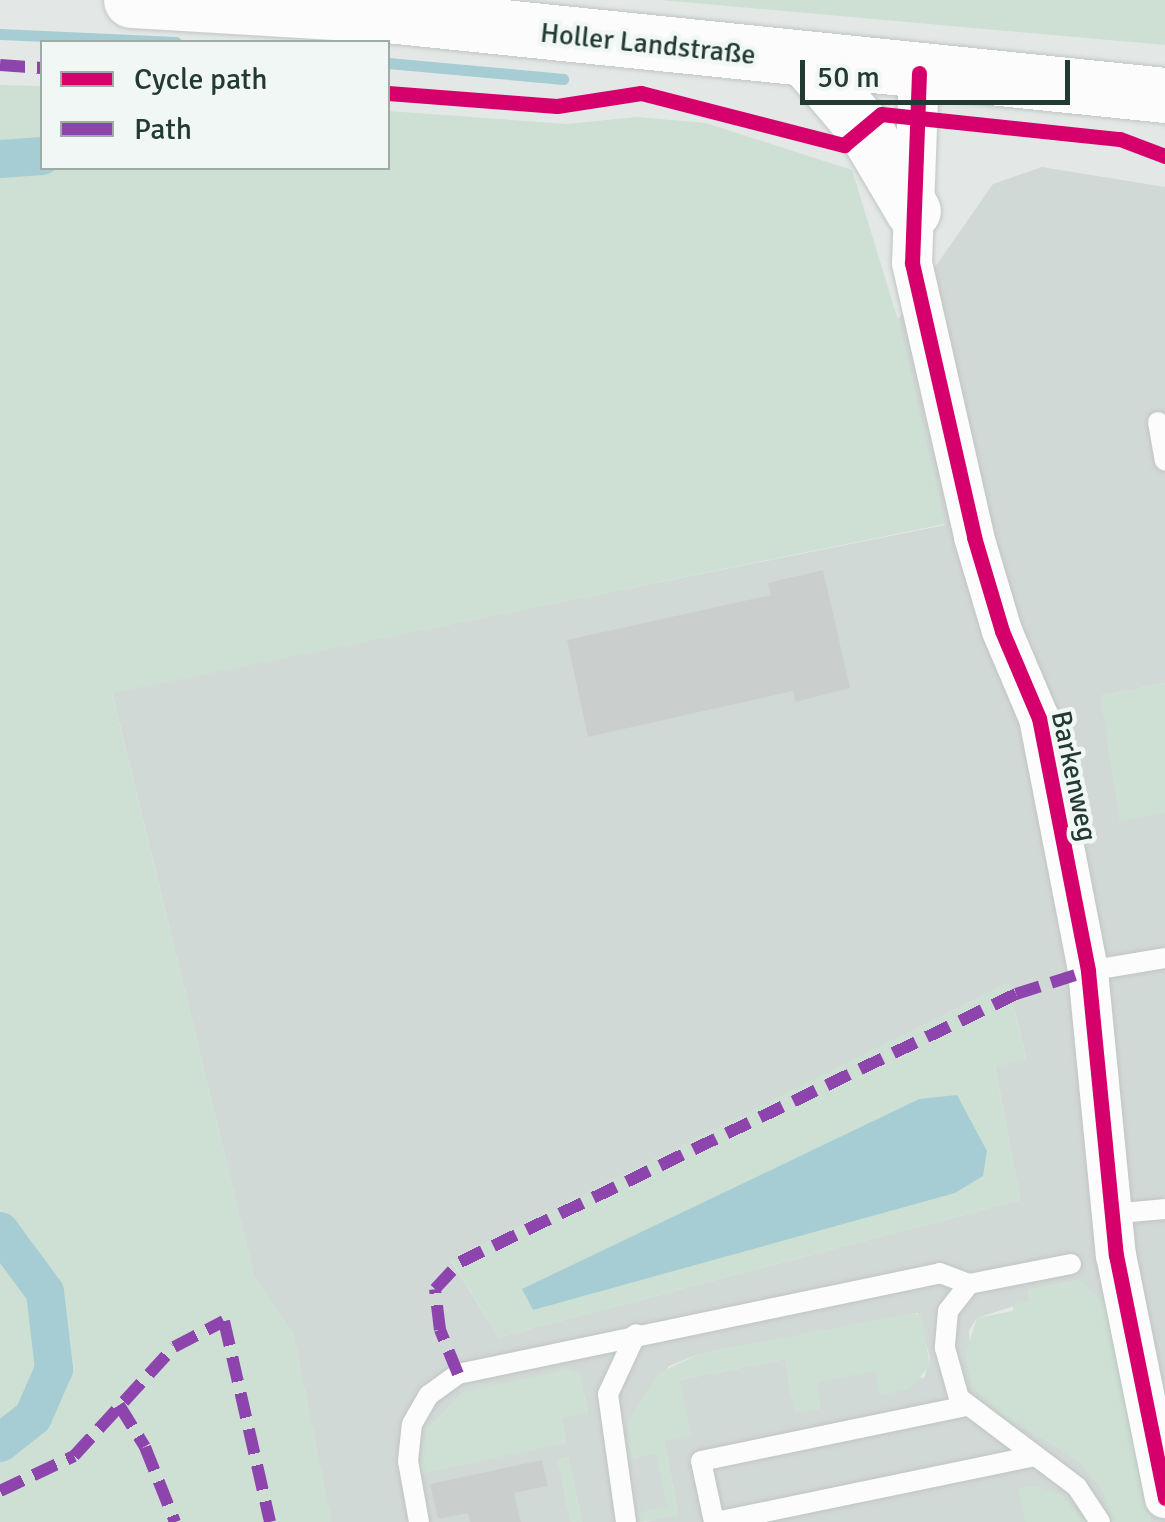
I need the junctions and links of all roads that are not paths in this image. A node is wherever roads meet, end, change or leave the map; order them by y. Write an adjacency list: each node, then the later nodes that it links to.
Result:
1 (131, 0): 2 (main road, Holler Landstraße)
2 (807, 61): 3 (main road, Holler Landstraße); 5 (main road)
3 (919, 73): 4 (main road, Holler Landstraße); 5 (street, Barkenweg)
4 (1165, 95)
5 (913, 212): 9 (street, Barkenweg)
6 (1158, 422): 7 (lane)
7 (1165, 460)
8 (1165, 958): 9 (lane)
9 (1088, 970): 11 (street, Barkenweg)
10 (1165, 1209): 11 (lane)
11 (1110, 1214): 17 (street, Barkenweg)
12 (1072, 1264): 13 (lane)
13 (969, 1284): 14 (lane); 15 (lane)
14 (636, 1334): 18 (lane); 19 (lane)
15 (966, 1406): 16 (lane); 20 (lane)
16 (1034, 1456): 20 (lane); 21 (lane)
17 (1165, 1498)
18 (420, 1522)
19 (626, 1522)
20 (715, 1522)
21 (1100, 1522)

